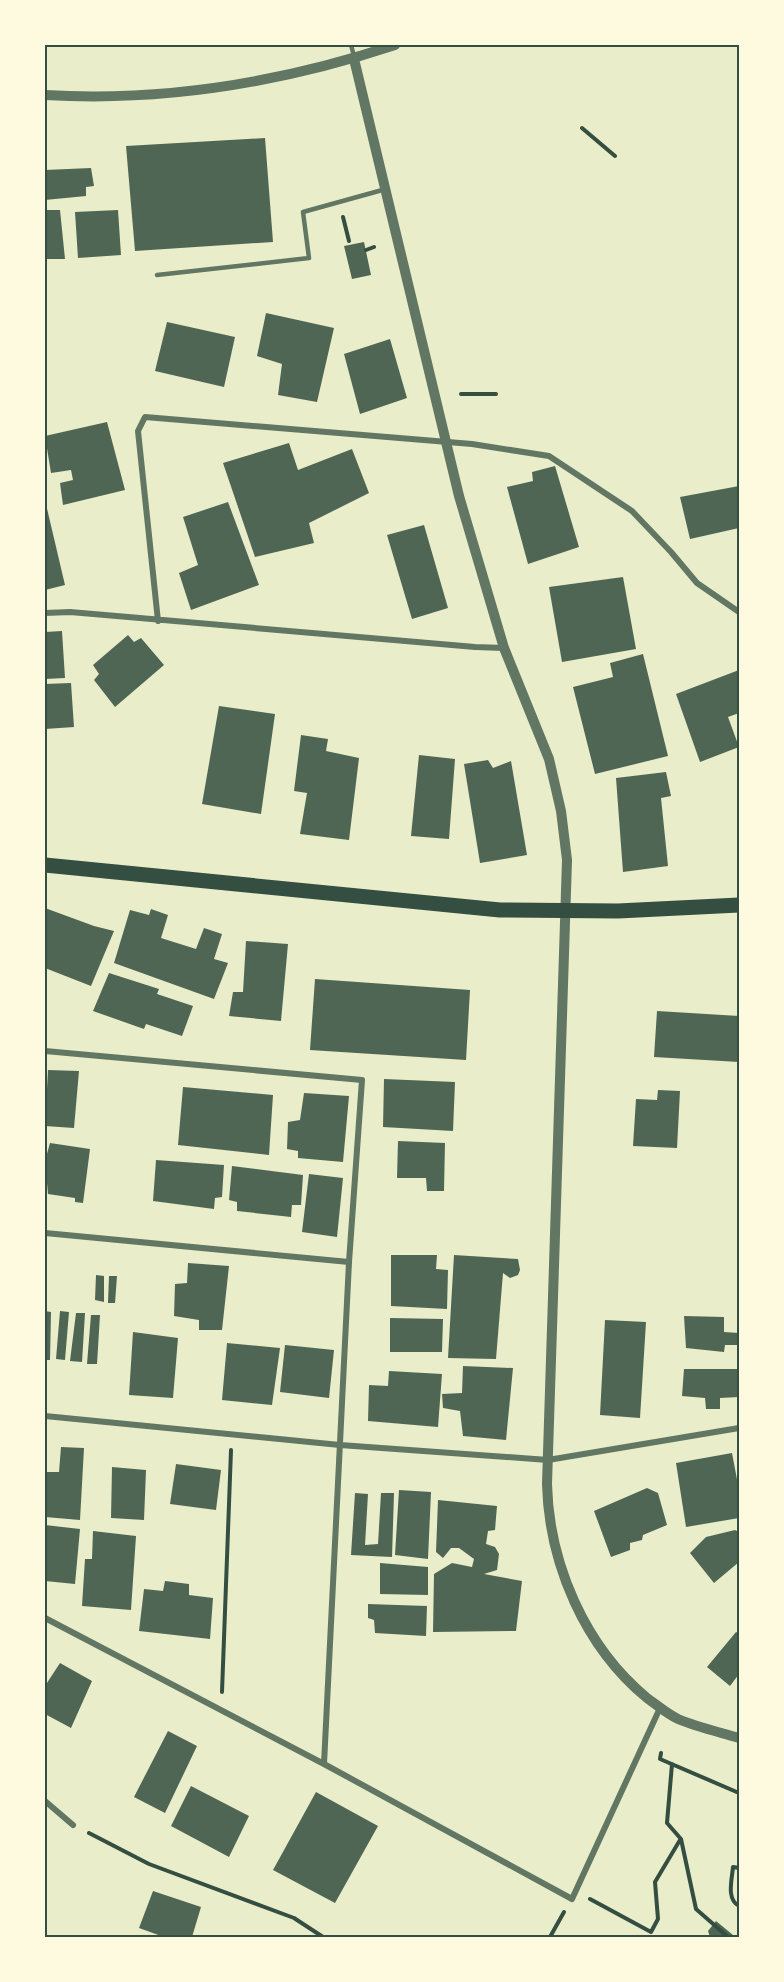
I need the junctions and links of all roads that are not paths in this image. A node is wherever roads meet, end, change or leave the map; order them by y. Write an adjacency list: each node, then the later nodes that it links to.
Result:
1 (351, 45): 3 (lane)
2 (395, 45): 3 (street)
3 (354, 59): 4 (street); 5 (street)
4 (45, 95)
5 (386, 189): 6 (lane); 7 (street)
6 (157, 275)
7 (444, 441): 8 (street); 10 (street); 11 (street)
8 (739, 612)
9 (45, 613): 10 (street)
10 (158, 621): 11 (street)
11 (504, 648): 14 (street)
12 (45, 865): 14 (main road)
13 (739, 905): 14 (main road)
14 (565, 911): 21 (street)
15 (45, 1051): 17 (street)
16 (45, 1233): 17 (street)
17 (349, 1262): 20 (street)
18 (45, 1416): 20 (street)
19 (739, 1428): 21 (street)
20 (340, 1445): 21 (street); 25 (street)
21 (548, 1460): 23 (street)
22 (45, 1618): 25 (street)
23 (660, 1708): 24 (street); 25 (street)
24 (739, 1738)
25 (324, 1764)
26 (45, 1801): 27 (street)
27 (73, 1825)

